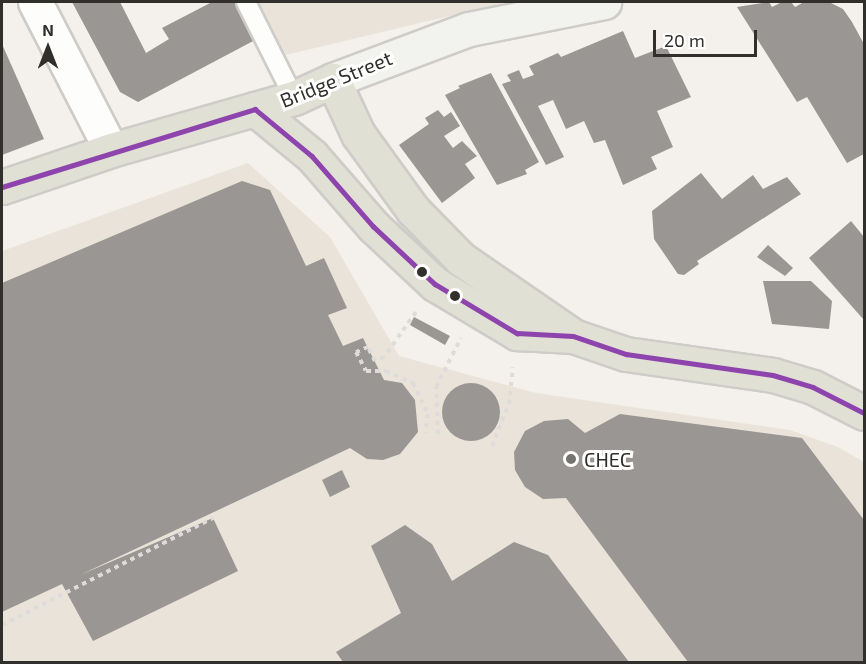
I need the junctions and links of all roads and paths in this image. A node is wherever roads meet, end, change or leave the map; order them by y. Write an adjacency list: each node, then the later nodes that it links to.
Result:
1 (35, 2): 7 (street)
2 (246, 2): 5 (lane)
3 (604, 2): 4 (main road, Bridge Street)
4 (333, 80): 5 (highway, Bridge Street); 11 (highway)
5 (294, 98): 6 (highway, Bridge Street)
6 (255, 109): 7 (highway, Bridge Street); 9 (highway)
7 (111, 150): 8 (highway, Bridge Street)
8 (2, 188)
9 (435, 284): 10 (highway); 14 (path)
10 (476, 308): 11 (highway); 15 (path)
11 (573, 336): 13 (highway)
12 (509, 404): 16 (path)
13 (864, 413)
14 (425, 433)
15 (438, 434)
16 (492, 446)
17 (213, 518): 18 (path)
18 (2, 626)

